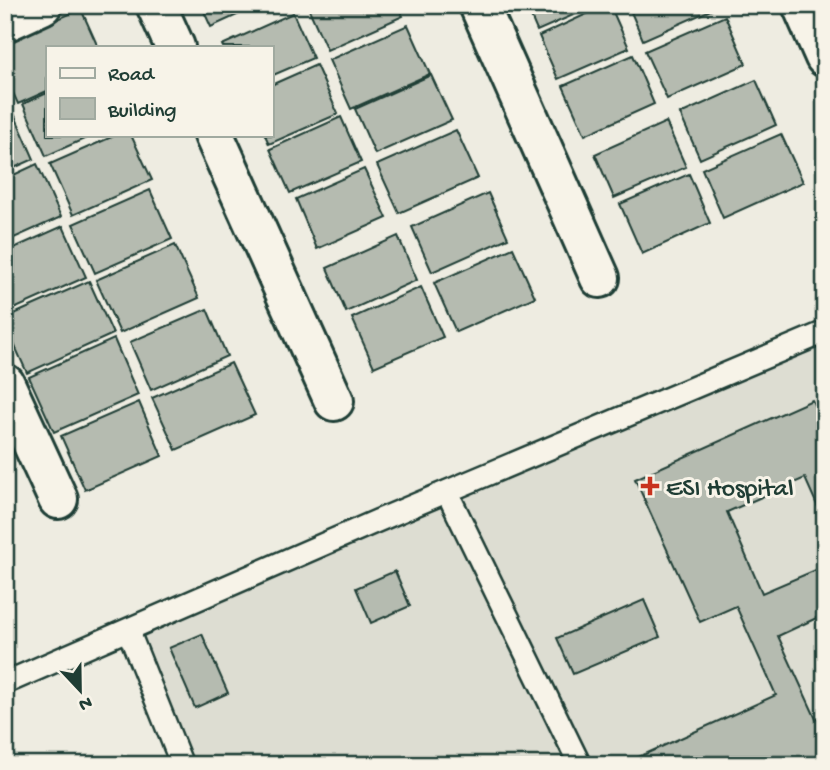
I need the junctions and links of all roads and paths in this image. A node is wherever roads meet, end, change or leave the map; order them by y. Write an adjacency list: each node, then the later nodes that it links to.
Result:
1 (42, 5): 5 (street)
2 (156, 5): 6 (street)
3 (479, 5): 9 (street)
4 (802, 5): 7 (street)
5 (5, 22)
6 (175, 46)
7 (825, 57)
8 (214, 136): 12 (street)
9 (600, 278)
10 (825, 332): 13 (lane)
11 (5, 384): 14 (street)
12 (334, 401)
13 (447, 492): 15 (lane); 18 (lane)
14 (58, 499)
15 (128, 630): 16 (lane); 17 (lane)
16 (5, 683)
17 (182, 765)
18 (580, 765)

